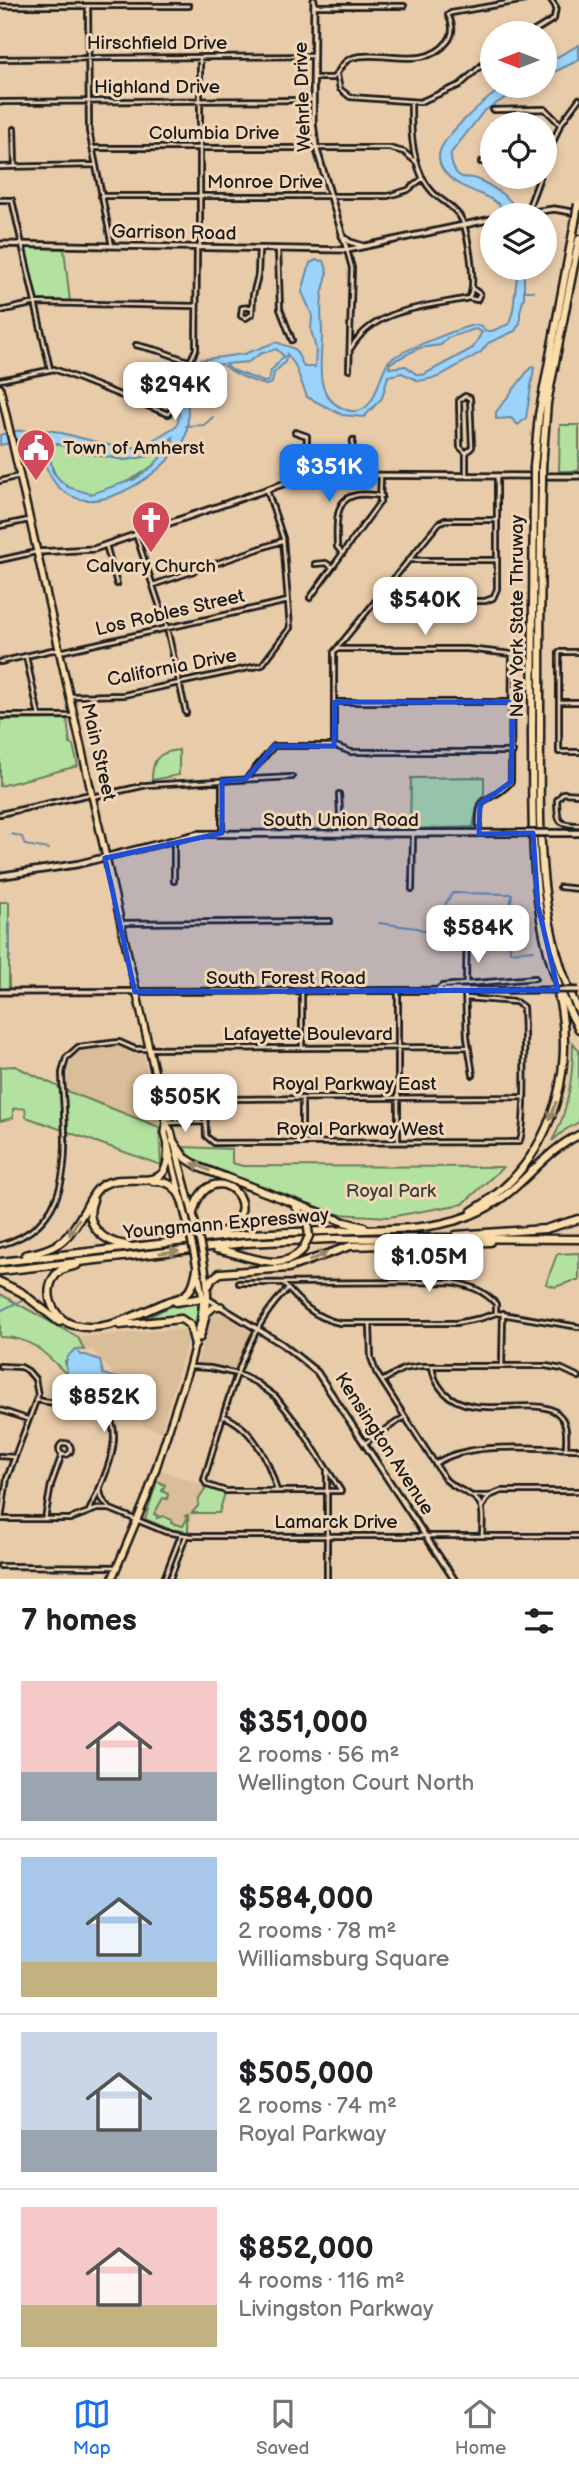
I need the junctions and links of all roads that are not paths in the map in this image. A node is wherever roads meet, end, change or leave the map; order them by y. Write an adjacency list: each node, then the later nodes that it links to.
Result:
1 (39, 0): 6 (street)
2 (314, 0): 9 (street, Wehrle Drive)
3 (525, 0): 17 (street)
4 (551, 0): 11 (street)
5 (0, 6): 6 (street)
6 (39, 6): 7 (street)
7 (88, 6): 8 (street); 14 (street)
8 (189, 6)
9 (314, 6): 10 (street); 12 (street, Wehrle Drive)
10 (404, 6)
11 (549, 21)
12 (314, 56): 13 (street, Hirschfield Drive); 18 (street, Wehrle Drive)
13 (200, 57): 14 (street, Hirschfield Drive); 20 (street)
14 (88, 58): 15 (street, Hirschfield Drive); 22 (street)
15 (0, 59)
16 (480, 67): 24 (street)
17 (337, 75): 18 (street); 24 (street)
18 (314, 78): 21 (street, Wehrle Drive)
19 (579, 99): 26 (street)
20 (200, 100): 21 (street, Highland Drive); 22 (street, Highland Drive); 29 (street)
21 (314, 100): 30 (street, Wehrle Drive)
22 (89, 101): 23 (street, Highland Drive); 31 (street)
23 (0, 102)
24 (411, 103): 32 (street)
25 (493, 110): 26 (street)
26 (561, 124): 28 (street)
27 (14, 129): 34 (street)
28 (557, 134)
29 (200, 147): 30 (street, Columbia Drive); 31 (street, Columbia Drive); 39 (street)
30 (316, 147): 32 (street, Columbia Drive); 38 (street, Wehrle Drive)
31 (92, 148): 33 (street)
32 (416, 162): 36 (street)
33 (95, 165): 34 (street); 37 (street)
34 (15, 166): 35 (street)
35 (0, 167)
36 (423, 178): 38 (street, Monroe Drive); 45 (street)
37 (102, 195): 39 (street, Monroe Drive); 50 (street)
38 (329, 195): 39 (street, Monroe Drive); 46 (street, Wehrle Drive)
39 (200, 196): 52 (street)
40 (0, 200): 49 (street)
41 (578, 202): 74 (highway, New York State Thruway, bridge)
42 (557, 209): 43 (street)
43 (579, 213)
44 (480, 222): 45 (street)
45 (464, 225): 51 (street); 56 (street)
46 (342, 236): 51 (street); 55 (street, Wehrle Drive)
47 (579, 239): 74 (highway, New York State Thruway)
48 (0, 244): 49 (street, Garrison Road)
49 (22, 244): 50 (street, Garrison Road); 58 (street)
50 (112, 246): 52 (street, Garrison Road)
51 (365, 246): 55 (street)
52 (199, 248): 53 (street, Garrison Road); 59 (street)
53 (259, 249): 54 (street, Garrison Road); 60 (street)
54 (278, 249): 55 (street, Garrison Road); 62 (street)
55 (347, 250): 64 (street)
56 (473, 289): 57 (street); 57 (street)
57 (469, 298): 64 (street)
58 (36, 303): 59 (street); 61 (street); 66 (street)
59 (197, 306): 65 (street)
60 (252, 307)
61 (0, 311)
62 (292, 340)
63 (136, 345): 65 (street)
64 (351, 348): 67 (street)
65 (191, 362): 66 (street)
66 (50, 370): 68 (street)
67 (349, 370)
68 (0, 380)
69 (0, 388): 70 (main road, Main Street)
70 (3, 417): 79 (main road, Main Street)
71 (295, 432): 75 (street)
72 (353, 440): 76 (street)
73 (466, 453): 73 (street); 78 (street)
74 (538, 467): 83 (highway, New York State Thruway, bridge)
75 (309, 475): 76 (street); 84 (street)
76 (349, 475): 77 (street)
77 (381, 475): 78 (street); 85 (street)
78 (466, 475): 80 (street)
79 (19, 476): 82 (street); 86 (main road, Main Street)
80 (497, 476): 81 (street); 87 (street)
81 (579, 476)
82 (0, 481)
83 (538, 484): 146 (highway, New York State Thruway); 147 (highway, New York State Thruway)
84 (267, 491): 89 (street); 90 (street, California Drive)
85 (382, 496): 93 (street); 93 (street)
86 (29, 520): 88 (street); 92 (main road, Main Street)
87 (497, 520): 95 (street); 96 (street)
88 (0, 526)
89 (136, 535): 91 (street); 100 (street)
90 (283, 541): 100 (street); 102 (street, California Drive)
91 (106, 545): 92 (street); 99 (street)
92 (36, 552): 94 (street); 106 (main road, Main Street)
93 (343, 553): 98 (street)
94 (0, 560)
95 (408, 560): 96 (street); 103 (street)
96 (497, 560): 103 (street)
97 (315, 564): 98 (street)
98 (332, 567): 101 (street)
99 (117, 584)
100 (153, 585): 104 (street)
101 (310, 598)
102 (288, 601): 104 (street, Los Robles Street); 110 (street, California Drive)
103 (376, 601): 105 (street)
104 (167, 628): 106 (street, Los Robles Street); 110 (street)
105 (338, 649): 112 (street); 113 (street)
106 (58, 650): 108 (street, Los Robles Street); 111 (main road, Main Street)
107 (579, 652): 114 (street)
108 (26, 656): 109 (street, Los Robles Street); 118 (street)
109 (0, 662)
110 (179, 682): 111 (street, California Drive); 116 (street)
111 (69, 696): 119 (main road, Main Street)
112 (335, 702): 113 (street); 120 (street)
113 (513, 702): 121 (street)
114 (559, 702): 115 (street); 122 (street)
115 (579, 702)
116 (186, 713)
117 (0, 716): 118 (street)
118 (39, 716): 119 (street)
119 (73, 716): 128 (main road, Main Street)
120 (334, 746): 121 (street); 124 (street)
121 (513, 752): 134 (street)
122 (579, 752)
123 (292, 777): 124 (street)
124 (246, 779): 125 (street)
125 (222, 781): 128 (street); 131 (street)
126 (339, 794): 133 (street)
127 (579, 794): 130 (street)
128 (92, 796): 129 (street); 137 (main road, Main Street)
129 (0, 814)
130 (579, 825)
131 (222, 833): 133 (main road, South Union Road); 136 (main road, South Union Road)
132 (579, 833): 134 (main road, South Union Road, bridge)
133 (341, 834): 135 (main road, South Union Road)
134 (479, 834): 135 (main road, South Union Road)
135 (413, 835): 141 (street)
136 (174, 841): 137 (main road, South Union Road); 139 (street)
137 (105, 858): 138 (main road, South Union Road); 144 (main road, Main Street)
138 (0, 876)
139 (174, 881)
140 (560, 887): 142 (street)
141 (412, 889)
142 (579, 889)
143 (330, 921): 144 (street)
144 (120, 923): 155 (main road, Main Street)
145 (466, 934): 145 (street); 149 (street)
146 (552, 967): 160 (highway, New York State Thruway); 179 (highway, one-way to 179)
147 (565, 976): 158 (highway); 159 (highway, New York State Thruway)
148 (535, 978): 149 (street, South Forest Road)
149 (466, 984): 152 (street, South Forest Road)
150 (579, 990): 153 (street, South Forest Road, bridge)
151 (398, 991): 152 (street, South Forest Road); 156 (street, South Forest Road); 161 (street)
152 (436, 991): 153 (street, South Forest Road)
153 (466, 991): 157 (street)
154 (0, 992): 155 (street, South Forest Road)
155 (135, 992): 156 (street, South Forest Road); 163 (main road, Main Street)
156 (302, 992): 164 (street)
157 (466, 998): 162 (street); 166 (street)
158 (579, 1000)
159 (579, 1012)
160 (579, 1029)
161 (398, 1047): 162 (street, Lafayette Boulevard); 164 (street, Lafayette Boulevard); 168 (street)
162 (468, 1047): 165 (street)
163 (148, 1048): 164 (street, Lafayette Boulevard); 170 (main road, Main Street); 185 (street, Lafayette Boulevard)
164 (302, 1048)
165 (473, 1075)
166 (523, 1097): 168 (street, Royal Parkway East); 173 (street, Royal Parkway West)
167 (302, 1098): 168 (street, Royal Parkway East); 169 (street, Royal Parkway East); 172 (street)
168 (398, 1098): 173 (street)
169 (205, 1120): 170 (street); 172 (street, Royal Parkway West)
170 (165, 1121): 174 (main road, Main Street)
171 (579, 1135): 179 (highway)
172 (302, 1143): 173 (street, Royal Parkway West)
173 (398, 1143)
174 (171, 1144): 175 (highway, one-way to 174); 176 (main road, Main Street); 177 (main road, Main Street); 188 (highway, one-way to 188)
175 (284, 1199): 180 (highway); 187 (highway, bridge)
176 (182, 1200): 186 (highway); 191 (main road, Main Street, bridge)
177 (193, 1213): 181 (highway); 195 (main road, Main Street, bridge)
178 (579, 1219): 182 (highway)
179 (455, 1220): 180 (highway, Youngmann Expressway)
180 (376, 1229): 181 (highway, Youngmann Expressway)
181 (205, 1238): 186 (highway, Youngmann Expressway)
182 (437, 1238): 183 (highway); 187 (highway, Youngmann Expressway)
183 (531, 1238): 184 (highway); 195 (highway, one-way to 183)
184 (579, 1239)
185 (0, 1245)
186 (138, 1246): 188 (highway, Youngmann Expressway)
187 (200, 1248): 189 (highway, Youngmann Expressway, one-way to 187)
188 (0, 1261)
189 (90, 1261): 190 (highway, Youngmann Expressway); 197 (highway)
190 (0, 1271)
191 (197, 1272): 197 (highway); 198 (main road, Main Street)
192 (0, 1282): 205 (highway)
193 (239, 1283): 194 (street)
194 (283, 1283): 196 (street); 201 (street)
195 (209, 1285): 198 (main road, Main Street)
196 (289, 1290): 204 (street); 207 (street)
197 (180, 1298): 198 (highway)
198 (205, 1298): 199 (street, Kensington Avenue); 200 (main road, Main Street); 203 (main road); 205 (highway); 208 (main road, Main Street)
199 (220, 1306): 200 (main road); 207 (street, Kensington Avenue)
200 (207, 1313): 203 (main road, Main Street)
201 (496, 1313): 202 (street); 204 (street)
202 (503, 1313): 206 (street); 211 (street)
203 (205, 1321): 212 (main road, Main Street)
204 (370, 1324): 215 (street)
205 (116, 1326): 208 (highway)
206 (579, 1326)
207 (260, 1328): 213 (street); 221 (street, Kensington Avenue)
208 (195, 1346): 212 (main road, Main Street)
209 (0, 1366): 216 (street)
210 (432, 1366): 211 (street); 215 (street); 222 (street)
211 (502, 1366): 214 (street)
212 (190, 1367): 213 (street); 240 (main road, Main Street)
213 (238, 1374): 218 (street); 228 (street)
214 (579, 1377)
215 (382, 1381): 219 (street)
216 (37, 1400): 220 (street); 229 (street)
217 (0, 1410): 220 (street)
218 (224, 1416): 230 (street); 230 (street)
219 (405, 1417): 221 (street); 227 (street)
220 (27, 1419): 226 (street)
221 (365, 1443): 245 (street, Kensington Avenue)
222 (566, 1450): 223 (street); 227 (street)
223 (579, 1450)
224 (62, 1454): 239 (street)
225 (0, 1456): 226 (street)
226 (14, 1457): 238 (street)
227 (435, 1464): 233 (street)
228 (327, 1469): 231 (street); 231 (street)
229 (100, 1488): 236 (street); 237 (street)
230 (277, 1491): 231 (street)
231 (327, 1491): 243 (street)
232 (579, 1491): 234 (street)
233 (474, 1496): 234 (street); 235 (street)
234 (489, 1496): 235 (street)
235 (482, 1507): 244 (street)
236 (110, 1509): 237 (street); 240 (street, Lamarck Drive)
237 (88, 1512): 239 (street)
238 (0, 1519): 239 (street)
239 (45, 1519)
240 (137, 1520): 241 (street, Lamarck Drive); 247 (main road, Main Street)
241 (184, 1535): 243 (street, Lamarck Drive); 249 (street); 250 (street)
242 (579, 1535): 244 (street, Lamarck Drive)
243 (327, 1536): 245 (street, Lamarck Drive); 251 (street)
244 (482, 1536): 245 (street, Lamarck Drive)
245 (426, 1537): 252 (street, Kensington Avenue)
246 (0, 1566): 247 (street)
247 (117, 1567): 248 (main road, Main Street)
248 (112, 1579)
249 (164, 1579)
250 (170, 1579)
251 (327, 1579)
252 (454, 1579)

